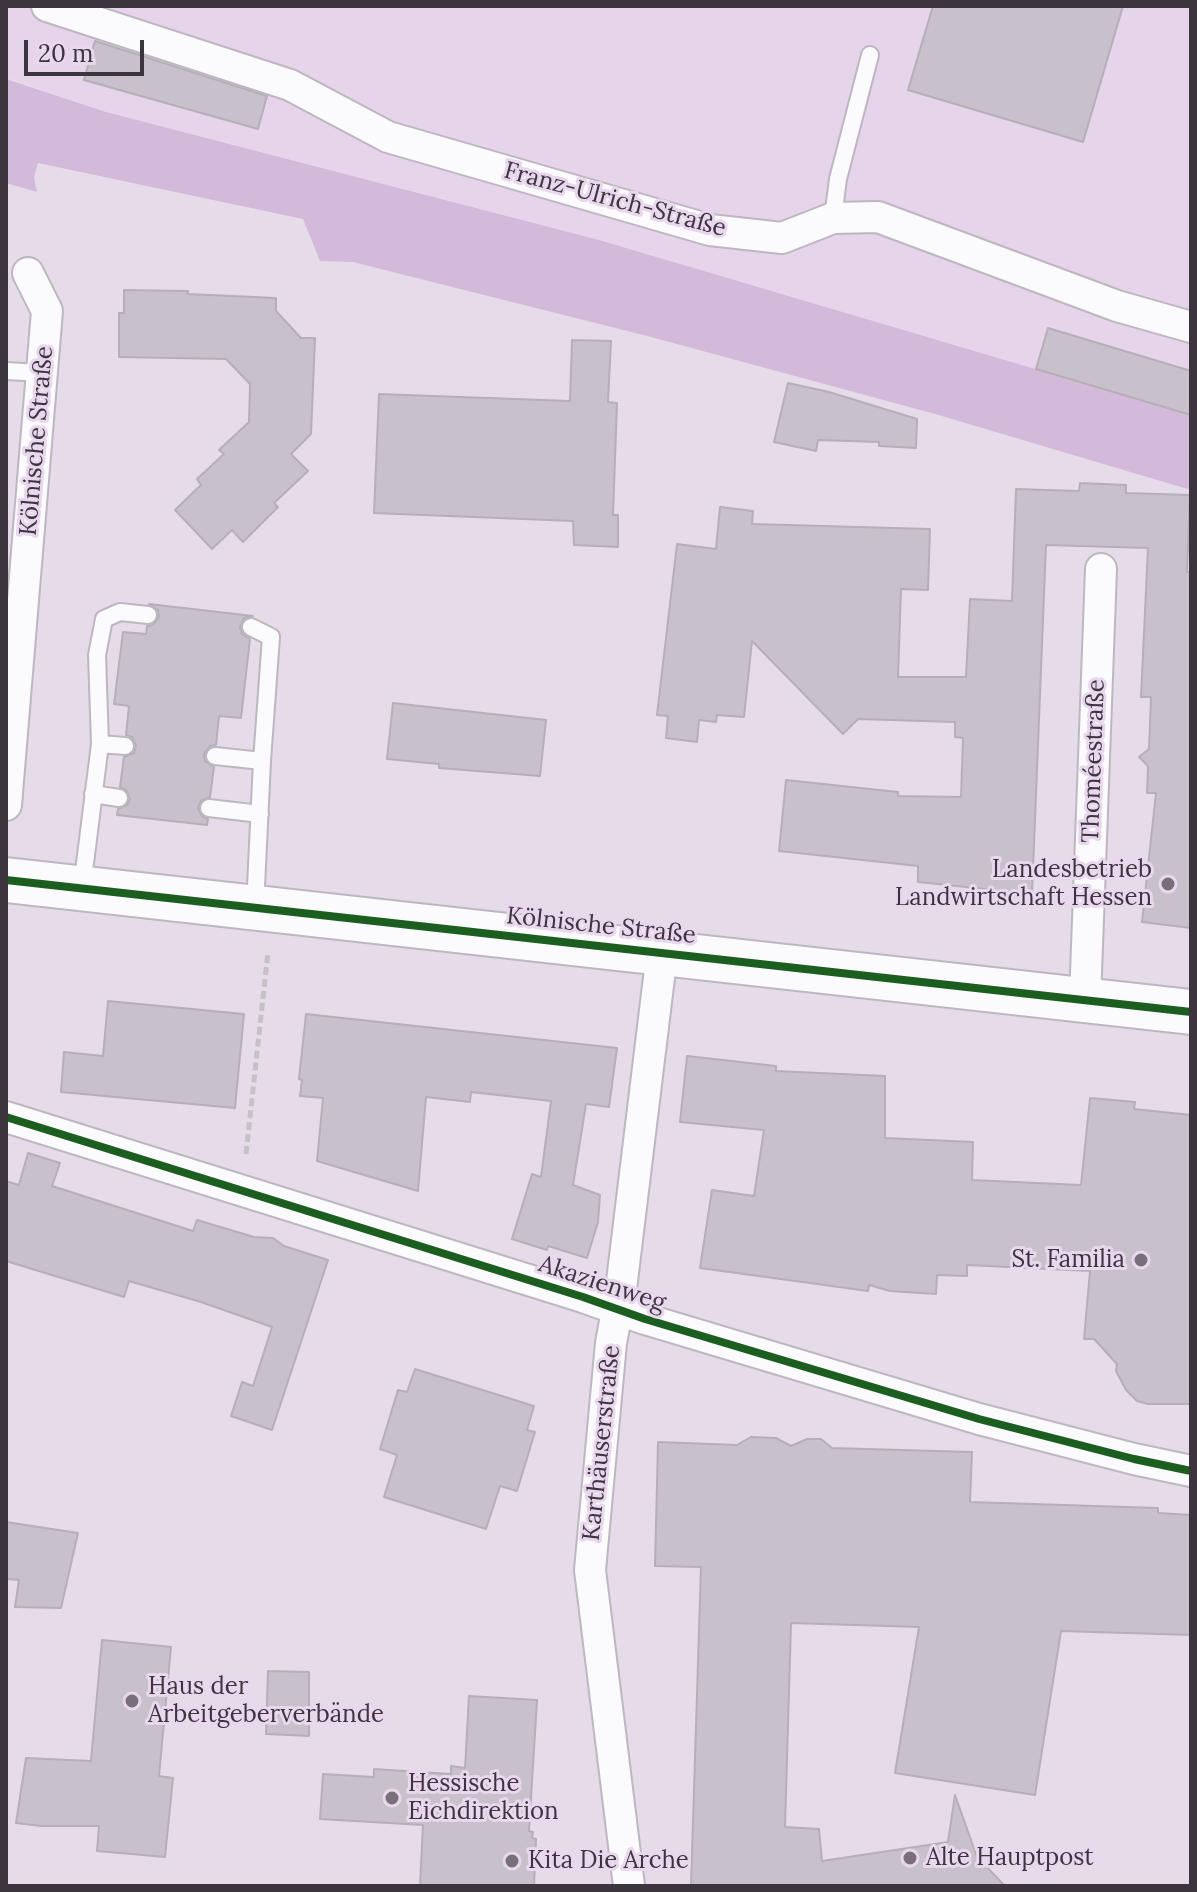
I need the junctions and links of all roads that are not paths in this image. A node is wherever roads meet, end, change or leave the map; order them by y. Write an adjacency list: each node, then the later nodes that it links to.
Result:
1 (47, 6): 3 (street, Franz-Ulrich-Straße)
2 (870, 55): 3 (lane)
3 (833, 218): 5 (street, Franz-Ulrich-Straße)
4 (28, 273): 7 (street, Kölnische Straße)
5 (1191, 327)
6 (6, 371): 7 (lane)
7 (42, 373): 17 (street, Kölnische Straße)
8 (1101, 569): 24 (street, Thoméestraße)
9 (148, 615): 11 (lane)
10 (251, 627): 14 (lane)
11 (100, 744): 12 (lane); 15 (lane)
12 (125, 746)
13 (215, 756): 14 (lane)
14 (262, 761): 19 (lane)
15 (93, 794): 16 (lane); 21 (lane)
16 (119, 798)
17 (6, 805)
18 (209, 808): 19 (lane)
19 (260, 814): 22 (lane)
20 (6, 880): 21 (main road, Kölnische Straße)
21 (82, 888): 22 (main road, Kölnische Straße)
22 (255, 907): 23 (main road, Kölnische Straße)
23 (662, 953): 24 (main road, Kölnische Straße); 27 (street, Karthäuserstraße)
24 (1085, 1000): 25 (main road, Kölnische Straße)
25 (1191, 1012)
26 (6, 1117): 27 (street, Akazienweg)
27 (618, 1309): 28 (street, Akazienweg); 29 (street, Karthäuserstraße)
28 (1191, 1471)
29 (629, 1886)

